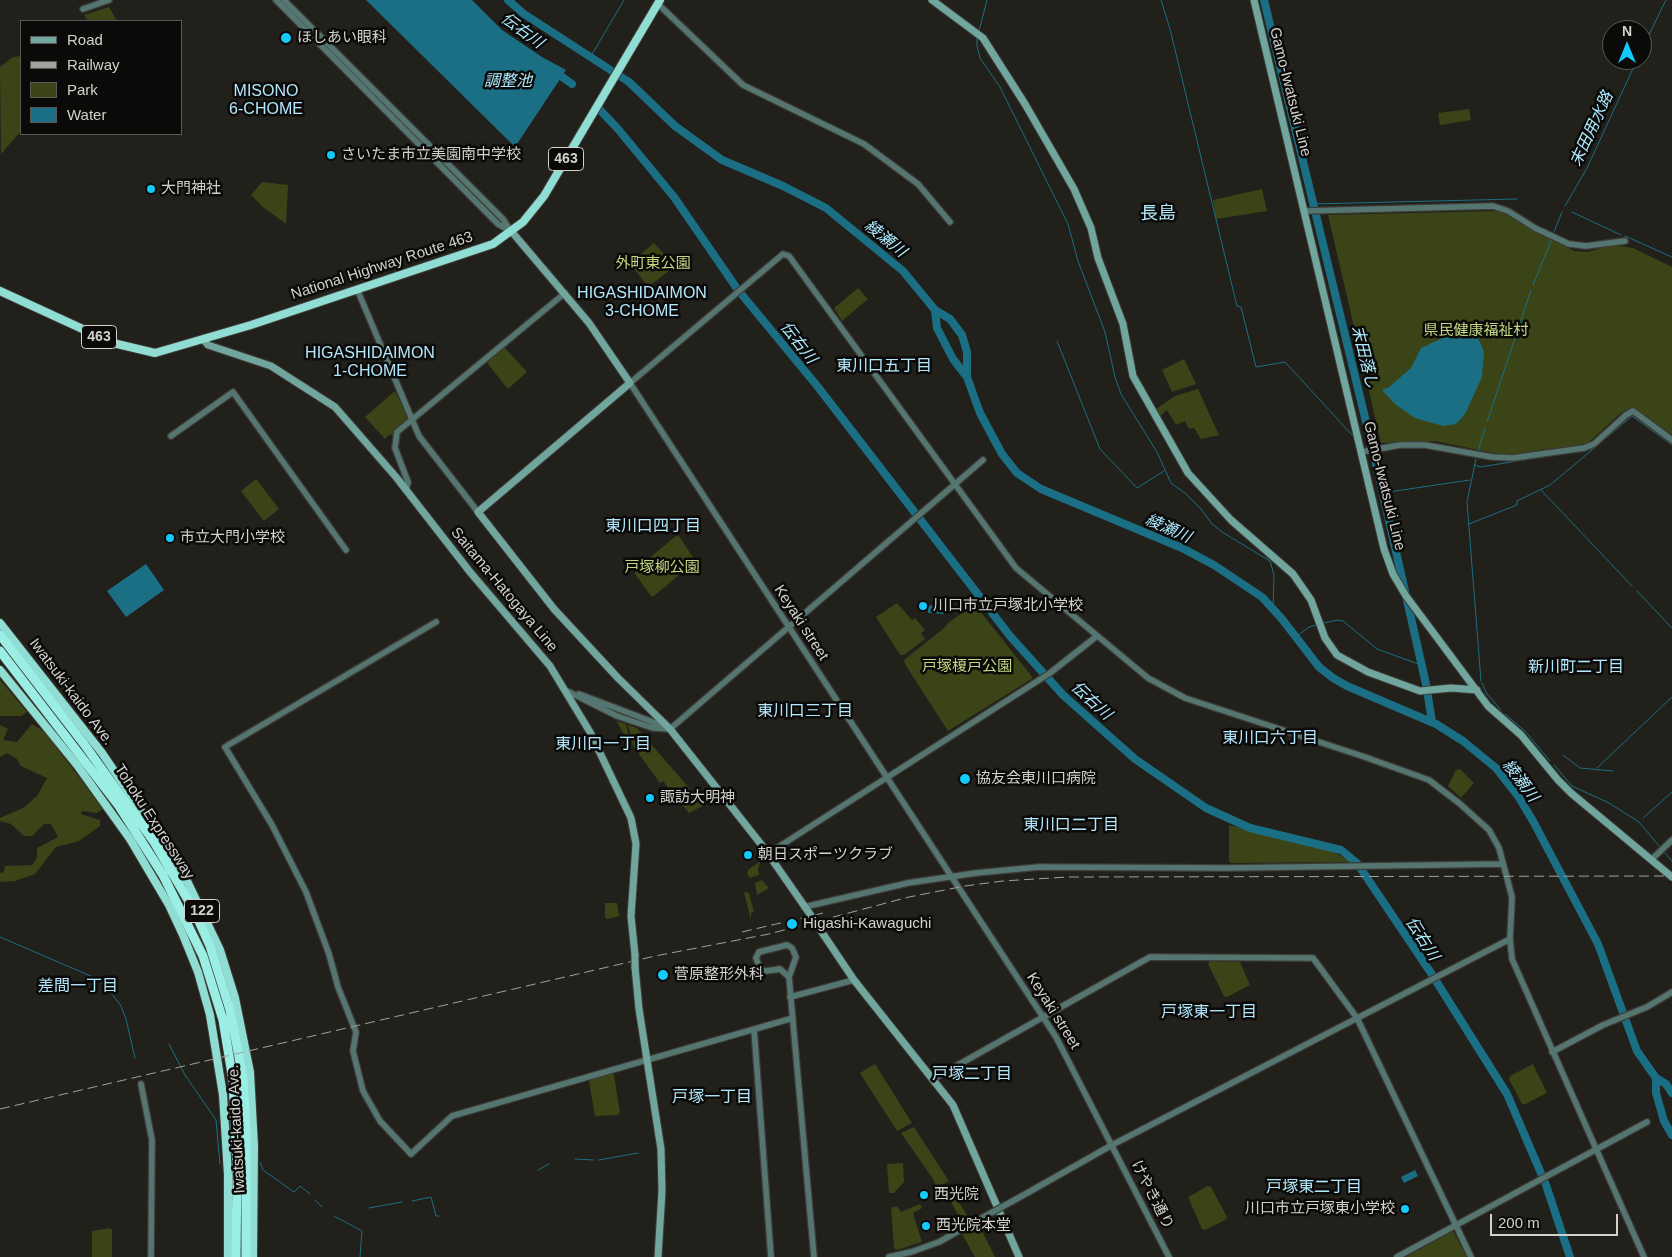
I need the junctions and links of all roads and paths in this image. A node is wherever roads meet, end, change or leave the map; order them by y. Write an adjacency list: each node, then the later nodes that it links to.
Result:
1 (109, 0): 7 (street)
2 (276, 0): 10 (street)
3 (284, 0): 10 (street)
4 (932, 0): 34 (main road)
5 (1254, 0): 8 (main road, Gamo-Iwatsuki Line)
6 (659, 2): 9 (street); 10 (highway, National Highway Route 463 / 463)
7 (83, 9)
8 (1305, 211): 11 (street); 20 (main road, Gamo-Iwatsuki Line)
9 (950, 222)
10 (512, 232): 12 (highway, National Highway Route 463 / 463); 14 (main road)
11 (1625, 241)
12 (357, 289): 15 (highway, National Highway Route 463 / 463); 17 (street)
13 (0, 291): 15 (highway, National Highway Route 463 / 463)
14 (565, 293): 16 (main road); 17 (street)
15 (204, 340): 23 (main road, Saitama-Hatogaya Line)
16 (630, 383): 22 (street); 24 (main road); 28 (street, Keyaki street)
17 (412, 420): 23 (street); 24 (street)
18 (171, 436): 25 (street)
19 (1672, 440): 20 (street)
20 (1362, 452): 34 (main road, Gamo-Iwatsuki Line)
21 (983, 460): 22 (street)
22 (955, 485): 28 (street); 30 (street)
23 (406, 490): 35 (main road, Saitama-Hatogaya Line)
24 (478, 512): 37 (main road)
25 (346, 550)
26 (0, 622): 67 (highway, Iwatsuki-kaido Ave. / 122)
27 (436, 622): 56 (street)
28 (788, 626): 37 (street); 38 (street, Keyaki street)
29 (0, 635): 66 (highway, Tohoku Expressway)
30 (1097, 636): 38 (street); 42 (street)
31 (0, 651): 36 (highway, Tohoku Expressway)
32 (0, 660): 36 (highway)
33 (0, 670): 64 (highway, Iwatsuki-kaido Ave. / 122)
34 (1477, 690): 41 (main road, Gamo-Iwatsuki Line)
35 (568, 692): 37 (street); 56 (main road, Saitama-Hatogaya Line, bridge)
36 (50, 713): 65 (highway, Tohoku Expressway)
37 (670, 729): 40 (main road)
38 (887, 777): 40 (street); 43 (street, Keyaki street)
39 (1672, 840): 41 (street)
40 (769, 853): 45 (main road)
41 (1651, 860): 44 (main road, Gamo-Iwatsuki Line)
42 (1503, 864): 43 (street); 46 (street)
43 (952, 876): 45 (street); 51 (street, Keyaki street)
44 (1672, 877)
45 (804, 907): 48 (main road)
46 (1510, 939): 53 (street); 55 (street)
47 (788, 977): 47 (street); 50 (street)
48 (854, 980): 50 (street); 57 (main road)
49 (1672, 992): 55 (street)
50 (790, 997): 52 (street)
51 (1044, 1017): 53 (street); 57 (street); 60 (street, Keyaki street)
52 (792, 1018): 54 (street); 70 (street)
53 (1358, 1018): 60 (street); 62 (street)
54 (754, 1029): 56 (street); 69 (street)
55 (1552, 1052): 61 (street)
56 (648, 1060): 68 (main road)
57 (933, 1078): 72 (main road)
58 (141, 1084): 63 (street)
59 (1647, 1122): 61 (street)
60 (1112, 1145): 71 (street, bridge); 73 (street, けやき通り)
61 (1596, 1150): 62 (street); 76 (street)
62 (1456, 1226): 74 (street); 75 (street)
63 (151, 1257)
64 (228, 1257)
65 (236, 1257)
66 (246, 1257)
67 (253, 1257)
68 (658, 1257)
69 (771, 1257)
70 (814, 1257)
71 (889, 1257)
72 (1019, 1257)
73 (1169, 1257)
74 (1398, 1257)
75 (1470, 1257)
76 (1644, 1257)

